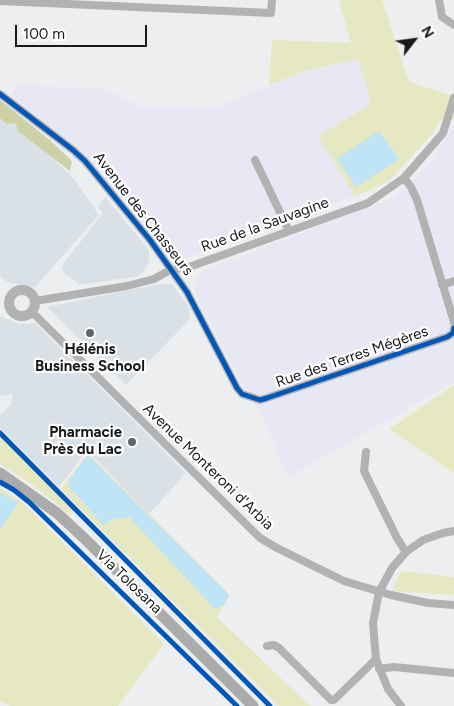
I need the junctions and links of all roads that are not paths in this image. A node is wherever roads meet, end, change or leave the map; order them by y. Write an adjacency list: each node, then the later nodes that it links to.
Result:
1 (272, 0): 5 (street)
2 (439, 0): 6 (street)
3 (0, 1): 4 (street)
4 (48, 2): 5 (street)
5 (168, 4)
6 (454, 24)
7 (0, 94): 12 (street, Avenue des Chasseurs)
8 (454, 98): 10 (street, Rue de la Sauvagine)
9 (255, 160): 11 (street)
10 (404, 178): 11 (street, Rue de la Sauvagine); 14 (street)
11 (289, 231): 12 (street, Rue de la Sauvagine)
12 (170, 270): 16 (street, Rue de la Sauvagine); 22 (street, Avenue des Chasseurs)
13 (454, 282): 14 (street)
14 (442, 285): 20 (street)
15 (5, 301): 16 (street); 18 (street)
16 (35, 301): 19 (street)
17 (0, 311): 18 (street)
18 (12, 312): 19 (street)
19 (32, 312): 27 (street, Avenue Monteroni d'Arbia)
20 (454, 322)
21 (454, 331): 22 (street, Rue des Terres Mégères)
22 (251, 398)
23 (366, 452): 26 (street)
24 (0, 473): 33 (main road)
25 (454, 531): 26 (street)
26 (406, 552): 27 (street)
27 (379, 592): 28 (street, Avenue Monteroni d'Arbia); 30 (street)
28 (454, 604)
29 (267, 646): 30 (street)
30 (376, 659): 31 (street)
31 (380, 669): 32 (street); 34 (street)
32 (454, 673)
33 (253, 706)
34 (401, 706)

